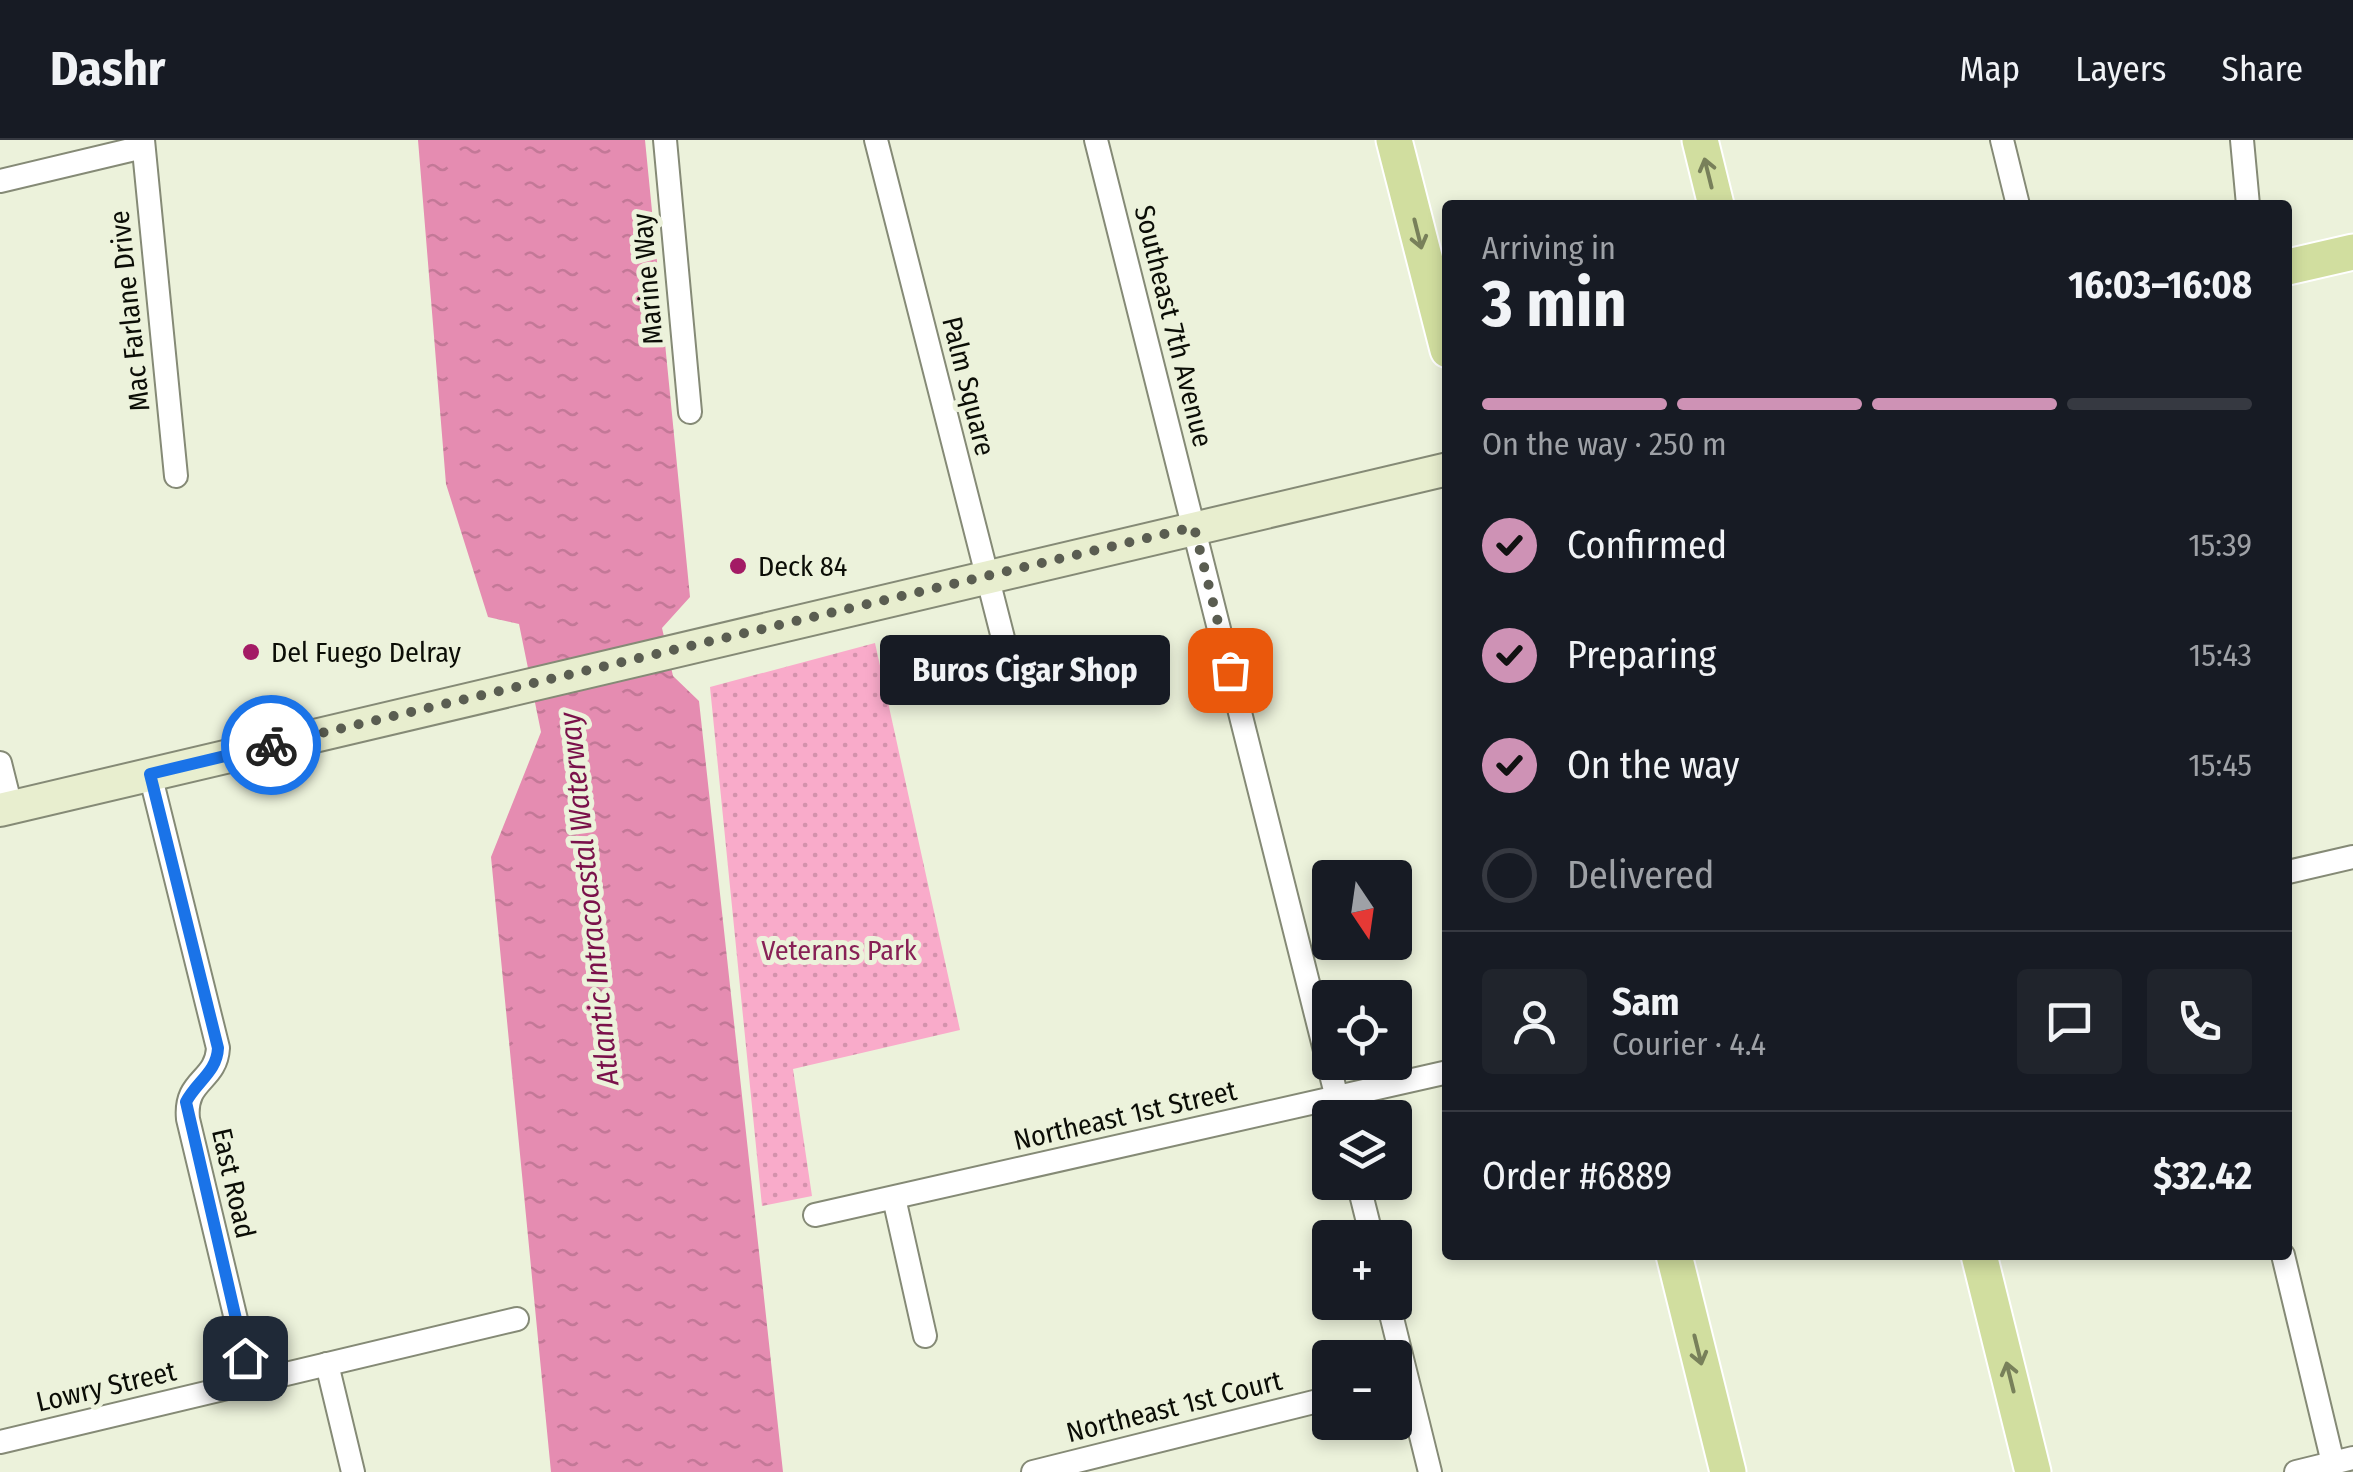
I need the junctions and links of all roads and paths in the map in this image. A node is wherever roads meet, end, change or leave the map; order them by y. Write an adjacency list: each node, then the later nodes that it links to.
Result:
1 (664, 140): 16 (street, Marine Way)
2 (876, 140): 20 (street, Palm Square)
3 (1096, 140): 19 (street, Southeast 7th Avenue)
4 (1394, 140): 15 (main road, one-way to 15)
5 (1700, 140): 10 (main road, one-way to 5)
6 (2002, 140): 11 (street)
7 (2242, 140): 12 (street)
8 (143, 144): 9 (street); 18 (street, Mac Farlane Drive)
9 (0, 180)
10 (1715, 200)
11 (2017, 200)
12 (2248, 200)
13 (2353, 252): 14 (main road)
14 (2292, 266)
15 (1442, 327)
16 (690, 412)
17 (1442, 470): 19 (main road)
18 (176, 476)
19 (1194, 527): 20 (main road); 28 (street, Southeast 7th Avenue)
20 (987, 575): 21 (street, Palm Square); 23 (main road)
21 (1005, 646)
22 (0, 763): 24 (street)
23 (150, 774): 24 (main road); 39 (street, East Road)
24 (6, 808)
25 (2353, 857): 26 (street)
26 (2292, 871)
27 (1442, 1074): 29 (street, Northeast 1st Street)
28 (1337, 1100)
29 (1361, 1100)
30 (1312, 1113): 31 (street, Northeast 1st Street)
31 (894, 1198): 32 (street, Northeast 1st Street); 37 (street)
32 (816, 1216)
33 (1675, 1260): 47 (main road, one-way to 47)
34 (1981, 1260): 48 (main road, one-way to 34)
35 (2284, 1260): 43 (street)
36 (517, 1319): 38 (street, Lowry Street)
37 (925, 1336)
38 (326, 1364): 39 (street, Lowry Street); 44 (street)
39 (250, 1382): 42 (street, Lowry Street)
40 (1312, 1402): 45 (street, Northeast 1st Court)
41 (1412, 1415): 46 (street)
42 (0, 1442)
43 (2343, 1461): 49 (street)
44 (353, 1472)
45 (1034, 1472)
46 (1430, 1472)
47 (1728, 1472)
48 (2033, 1472)
49 (2296, 1472)

